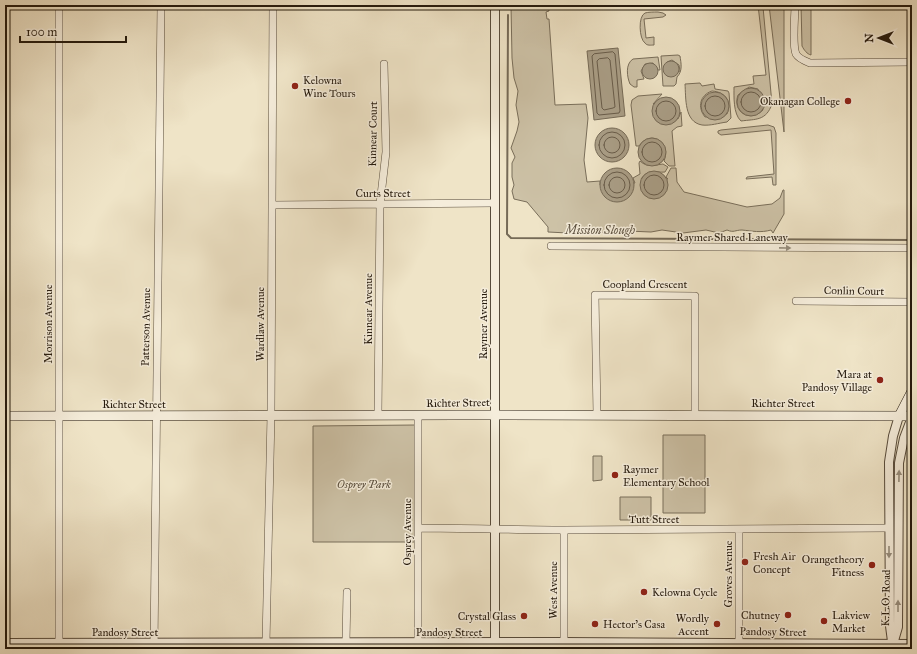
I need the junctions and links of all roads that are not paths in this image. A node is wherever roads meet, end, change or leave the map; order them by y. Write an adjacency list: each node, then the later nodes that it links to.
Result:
1 (59, 5): 22 (street, Morrison Avenue)
2 (161, 5): 23 (street, Patterson Avenue)
3 (273, 5): 9 (street, Wardlaw Avenue)
4 (495, 5): 8 (street, Raymer Avenue)
5 (795, 5): 6 (street)
6 (912, 62)
7 (384, 64): 10 (street, Kinnear Court)
8 (494, 203): 10 (street, Curts Street); 18 (street, Raymer Avenue)
9 (272, 204): 10 (street, Curts Street); 16 (street, Wardlaw Avenue)
10 (380, 204): 17 (street, Kinnear Avenue)
11 (551, 246): 12 (street, Raymer Shared Laneway, one-way to 12)
12 (912, 248)
13 (796, 301): 14 (street, Conlin Court)
14 (912, 302)
15 (912, 391): 25 (main road, K.L.O. Road)
16 (271, 415): 17 (main road, Richter Street); 23 (main road, Richter Street); 36 (street, Wardlaw Avenue)
17 (378, 415): 24 (main road, Richter Street)
18 (494, 415): 19 (main road, Richter Street); 24 (main road, Richter Street); 29 (street, Raymer Avenue)
19 (597, 415): 20 (main road, Richter Street); 20 (street, Coopland Crescent)
20 (695, 415): 25 (main road, Richter Street)
21 (5, 416): 22 (main road, Richter Street)
22 (59, 416): 23 (main road, Richter Street); 39 (street, Morrison Avenue)
23 (156, 416): 40 (street, Patterson Avenue)
24 (418, 416): 27 (street, Osprey Avenue)
25 (899, 416): 26 (main road, Richter Street); 28 (street, K.L.O. Road)
26 (912, 416): 45 (street, K.L.O. Road, one-way to 26)
27 (419, 528): 29 (street, Tutt Street); 42 (street, Osprey Avenue)
28 (889, 528): 31 (street, Tutt Street); 45 (street, K.L.O. Road, one-way to 45)
29 (495, 530): 30 (street, Tutt Street); 34 (street, Raymer Avenue)
30 (564, 530): 31 (street, Tutt Street); 43 (street, West Avenue)
31 (739, 530): 37 (street, Groves Avenue)
32 (347, 592): 33 (street)
33 (346, 642): 36 (street, Pandosy Street); 42 (street, Pandosy Street)
34 (495, 642): 42 (street, Pandosy Street); 43 (street, Pandosy Street)
35 (5, 643): 39 (street, Pandosy Street)
36 (266, 643): 41 (street, Pandosy Street)
37 (739, 643): 44 (street, Pandosy Street); 45 (street, Pandosy Street)
38 (912, 644): 45 (street, Pandosy Street)
39 (63, 645): 40 (street, Pandosy Street)
40 (154, 646): 41 (street, Pandosy Street)
41 (240, 646)
42 (418, 646)
43 (564, 646): 44 (street, Pandosy Street)
44 (692, 646)
45 (893, 647)

